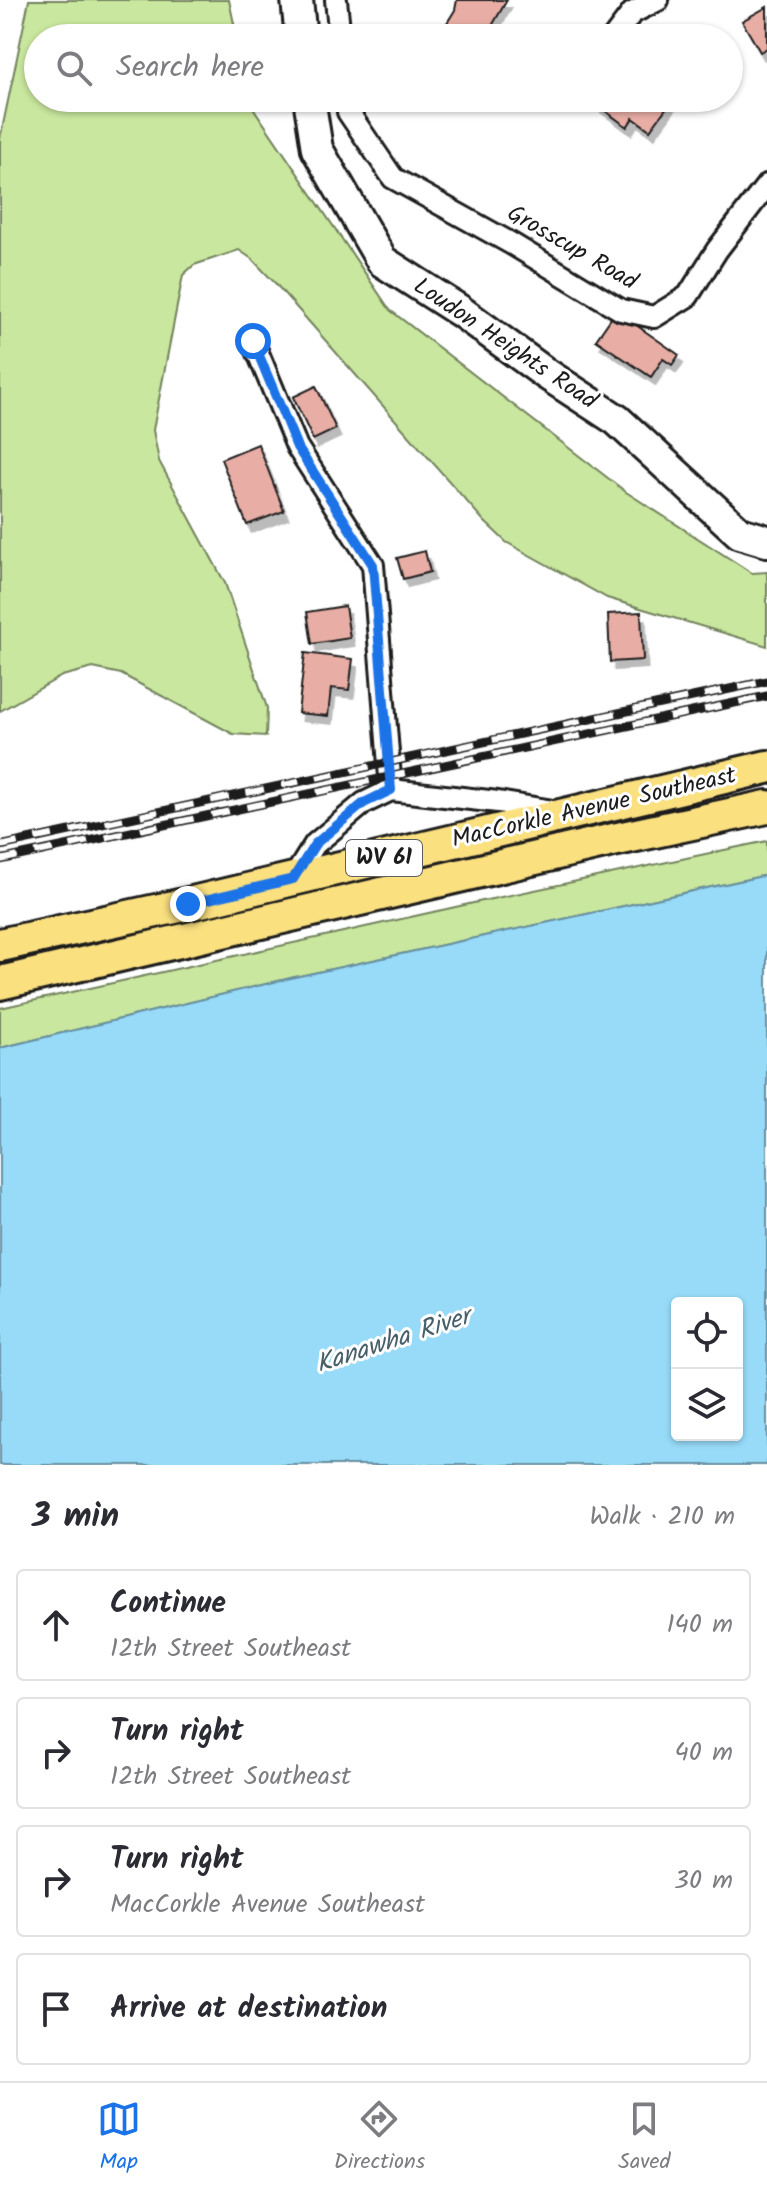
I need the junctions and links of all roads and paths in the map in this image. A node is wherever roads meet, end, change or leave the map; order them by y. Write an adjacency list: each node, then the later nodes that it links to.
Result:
1 (297, 0): 4 (street)
2 (336, 0): 5 (street)
3 (658, 0): 6 (street)
4 (300, 24)
5 (339, 24)
6 (624, 24)
7 (311, 112): 11 (street, Loudon Heights Road)
8 (348, 112): 9 (street, Grosscup Road)
9 (767, 185)
10 (253, 341): 13 (street)
11 (767, 541)
12 (767, 767): 15 (main road, MacCorkle Avenue Southeast / WV 61)
13 (391, 790): 15 (street); 16 (street)
14 (767, 807): 18 (main road, MacCorkle Avenue Southeast / WV 61)
15 (569, 814): 16 (main road, MacCorkle Avenue Southeast / WV 61)
16 (293, 879): 17 (main road, MacCorkle Avenue Southeast / WV 61)
17 (0, 945)
18 (0, 983)

